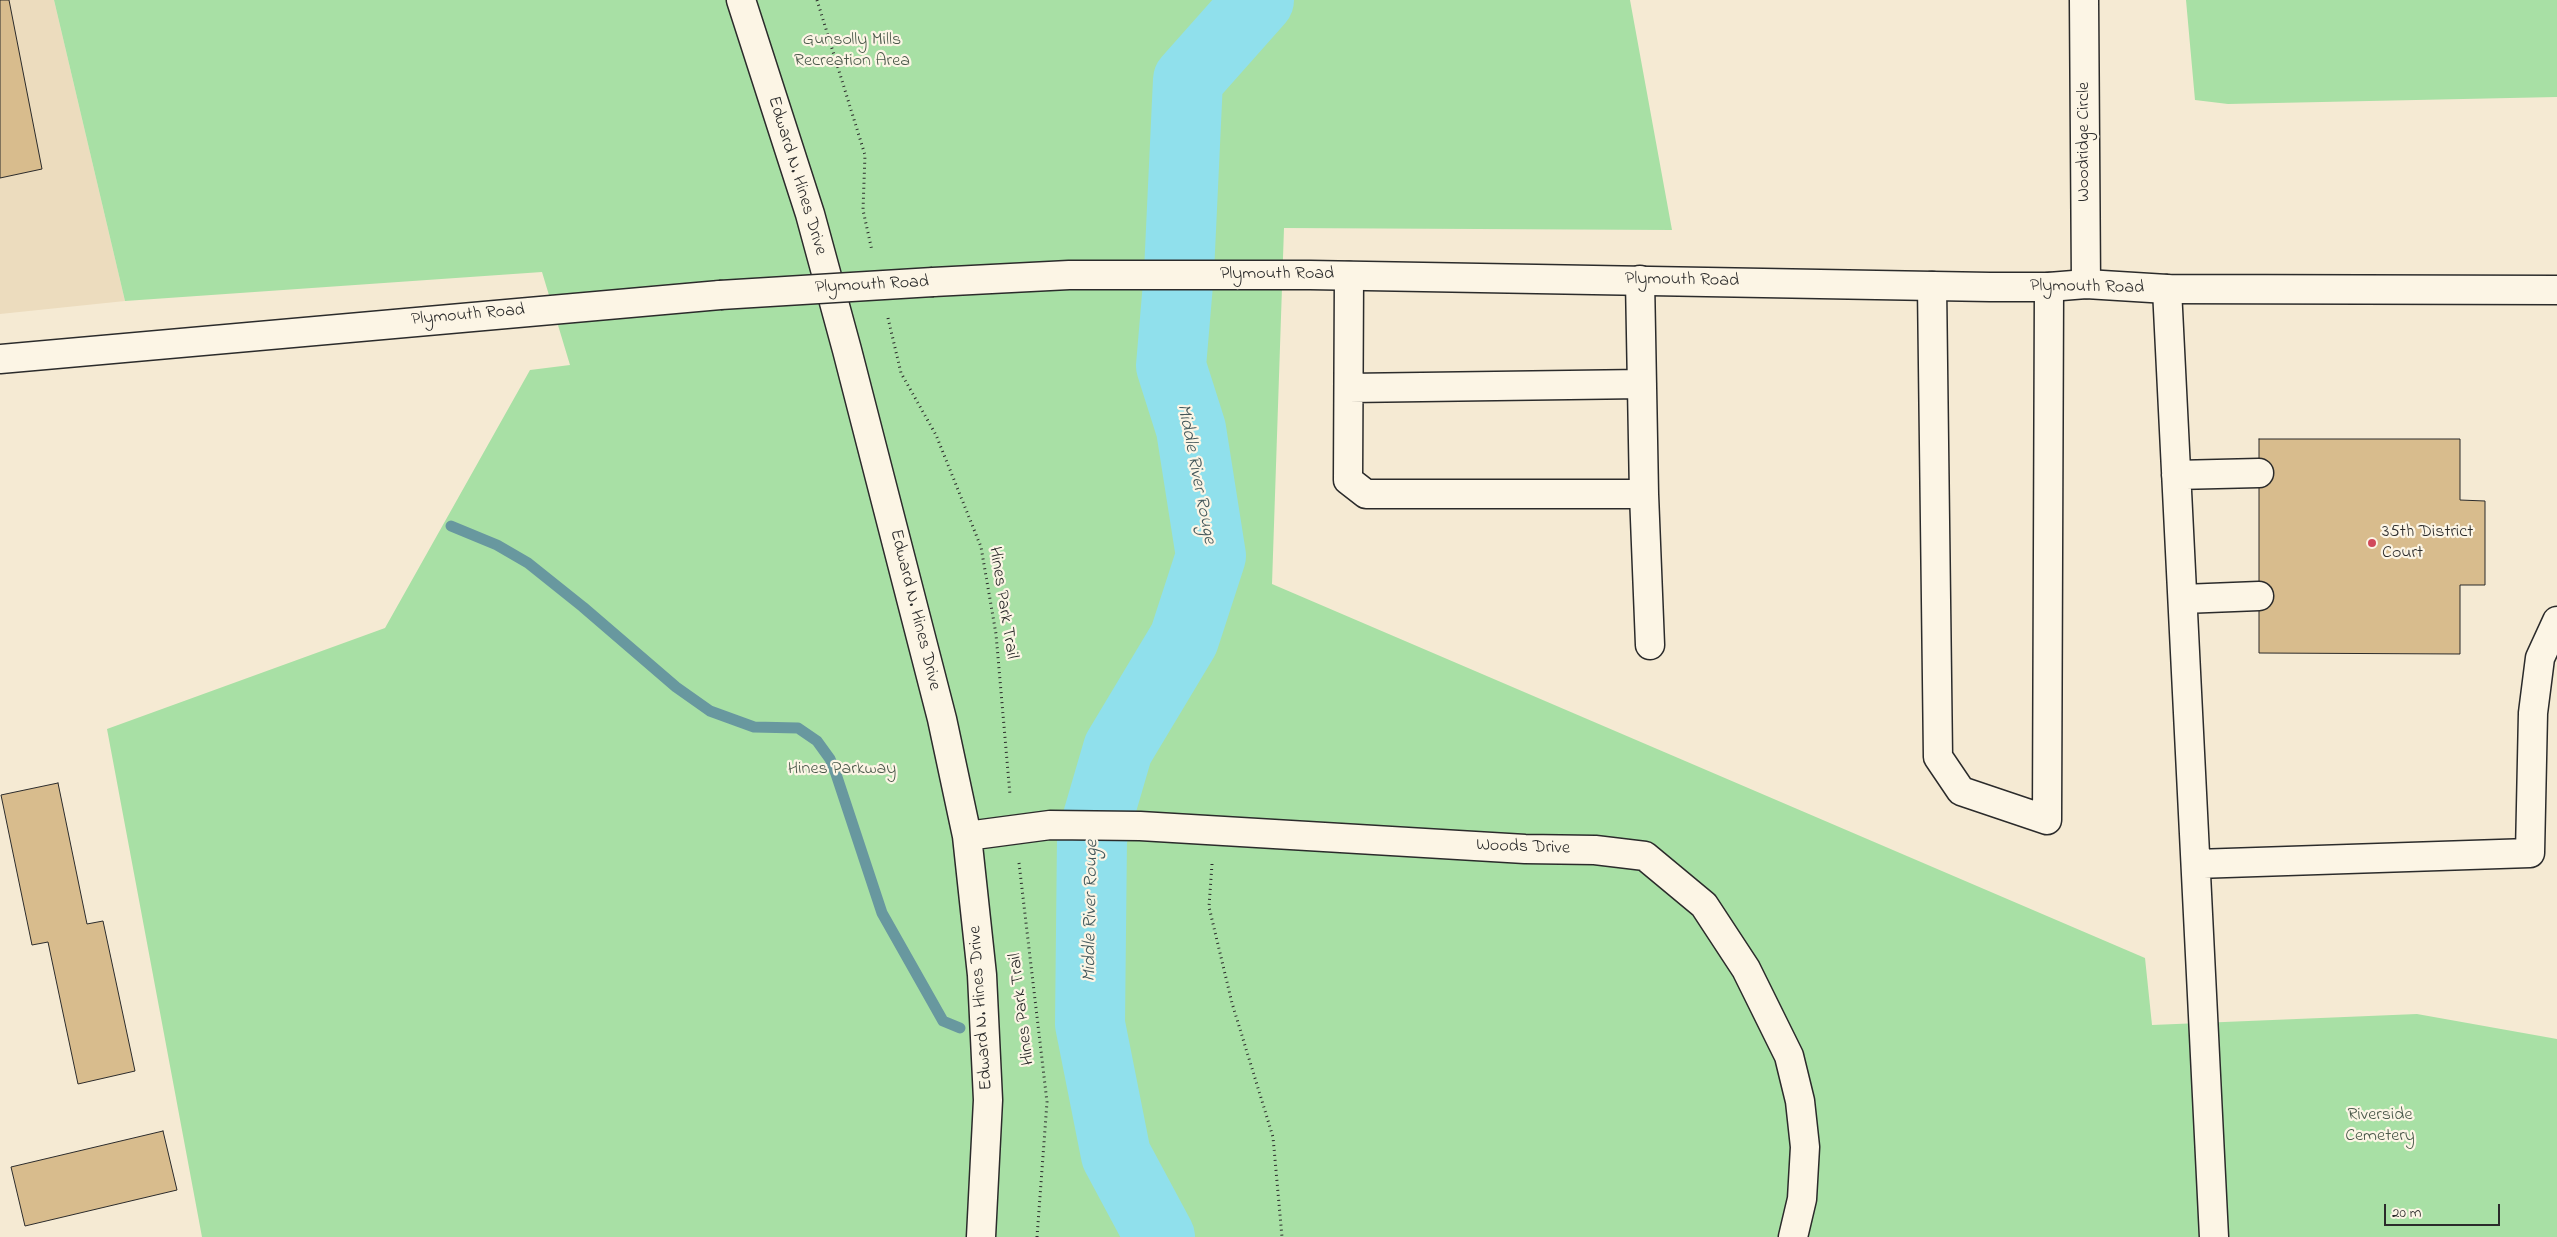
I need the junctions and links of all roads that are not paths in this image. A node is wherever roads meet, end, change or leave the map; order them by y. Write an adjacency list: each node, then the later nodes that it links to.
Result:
1 (741, 0): 20 (street, Edward N. Hines Drive)
2 (2084, 0): 5 (street, Woodridge Circle)
3 (1349, 276): 4 (street, Plymouth Road); 10 (street, Plymouth Road, bridge); 12 (street)
4 (1640, 280): 6 (street, Plymouth Road); 11 (street)
5 (2086, 284): 7 (street, Plymouth Road); 8 (street, Plymouth Road)
6 (1932, 286): 7 (street, Plymouth Road); 7 (street)
7 (2049, 287)
8 (2167, 289): 9 (street, Plymouth Road); 14 (street)
9 (2557, 290)
10 (0, 359)
11 (1642, 384): 12 (street); 15 (street)
12 (1349, 388): 15 (street)
13 (2259, 474): 14 (street)
14 (2176, 475): 17 (street)
15 (1644, 494): 19 (street)
16 (2259, 596): 17 (street)
17 (2183, 599): 21 (street)
18 (2557, 620): 21 (street)
19 (1650, 645)
20 (967, 836): 22 (street, Edward N. Hines Drive); 23 (street, Woods Drive)
21 (2196, 864): 24 (street)
22 (981, 1237)
23 (1793, 1237)
24 (2214, 1237)

